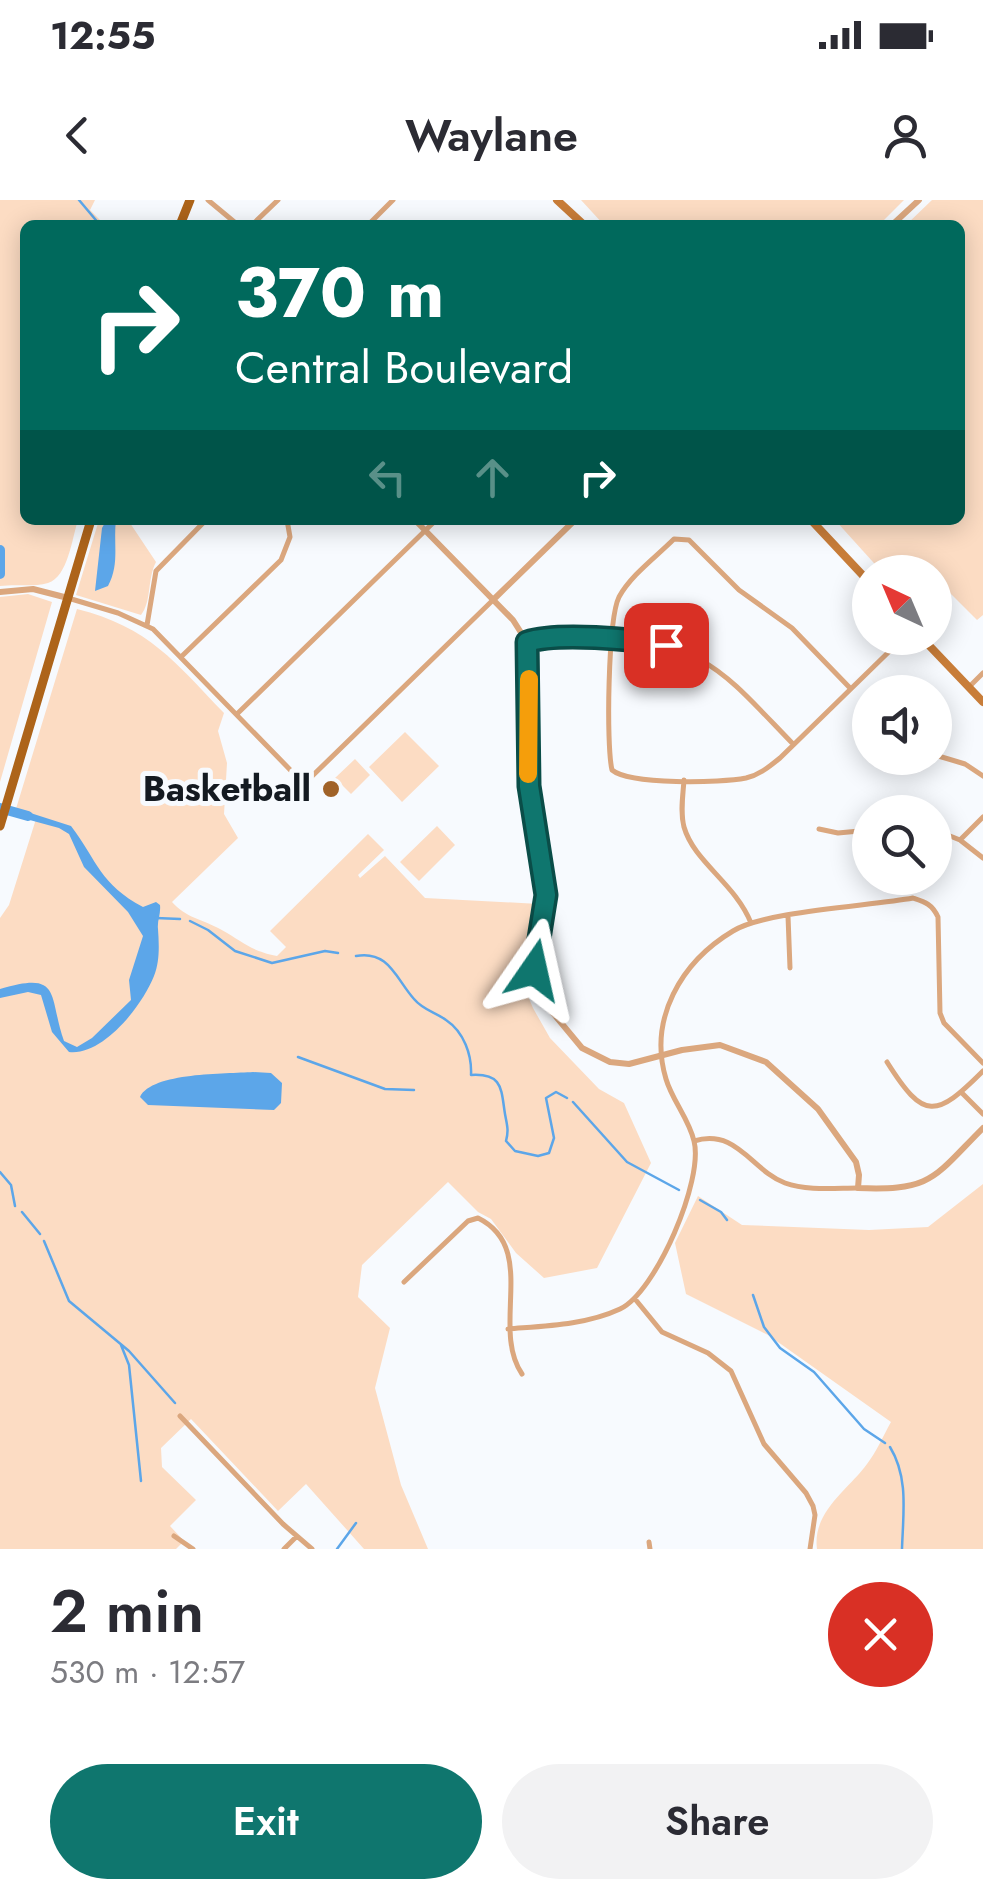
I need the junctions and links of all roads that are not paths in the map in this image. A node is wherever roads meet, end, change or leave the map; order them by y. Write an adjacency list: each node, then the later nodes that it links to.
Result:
1 (208, 200): 6 (street)
2 (278, 200): 7 (street)
3 (393, 200): 8 (street)
4 (558, 200): 9 (main road)
5 (919, 200): 10 (street)
6 (232, 220)
7 (257, 220)
8 (376, 220)
9 (579, 220)
10 (897, 220)
11 (90, 525): 21 (main road)
12 (201, 525): 23 (street)
13 (287, 525): 28 (street)
14 (420, 525): 18 (street)
15 (430, 525): 18 (street)
16 (570, 525): 22 (street)
17 (816, 525): 19 (main road)
18 (425, 530): 22 (street); 33 (street)
19 (852, 564)
20 (0, 592): 21 (street)
21 (68, 598): 23 (street); 39 (main road)
22 (494, 600): 25 (street); 33 (street)
23 (147, 626): 28 (street)
24 (611, 639): 25 (street); 31 (street); 34 (street); 37 (street)
25 (527, 642): 48 (street)
26 (884, 655): 31 (street)
27 (939, 655): 30 (main road)
28 (182, 656): 33 (street)
29 (983, 673): 30 (street)
30 (969, 686): 32 (main road)
31 (850, 688): 34 (street)
32 (983, 702)
33 (237, 714)
34 (793, 744): 37 (street)
35 (952, 760): 36 (street)
36 (983, 776)
37 (684, 780): 46 (street)
38 (983, 817): 43 (street)
39 (0, 826)
40 (819, 829): 41 (street)
41 (852, 831)
42 (952, 837): 43 (street)
43 (960, 840): 44 (street)
44 (983, 858)
45 (788, 916): 46 (street); 47 (street); 50 (street)
46 (751, 923): 48 (street)
47 (790, 968)
48 (661, 1055): 55 (street); 56 (street)
49 (886, 1062): 52 (street)
50 (983, 1063)
51 (983, 1072): 52 (street)
52 (962, 1093): 53 (street)
53 (983, 1114)
54 (983, 1128): 56 (street)
55 (694, 1141): 56 (street); 58 (street)
56 (858, 1188)
57 (404, 1282): 59 (street)
58 (635, 1299): 59 (street); 67 (street)
59 (508, 1329): 60 (street)
60 (522, 1374)
61 (180, 1416): 63 (street)
62 (174, 1536): 64 (street)
63 (297, 1536): 65 (street); 66 (street)
64 (193, 1549)
65 (284, 1549)
66 (312, 1549)
67 (810, 1549)

